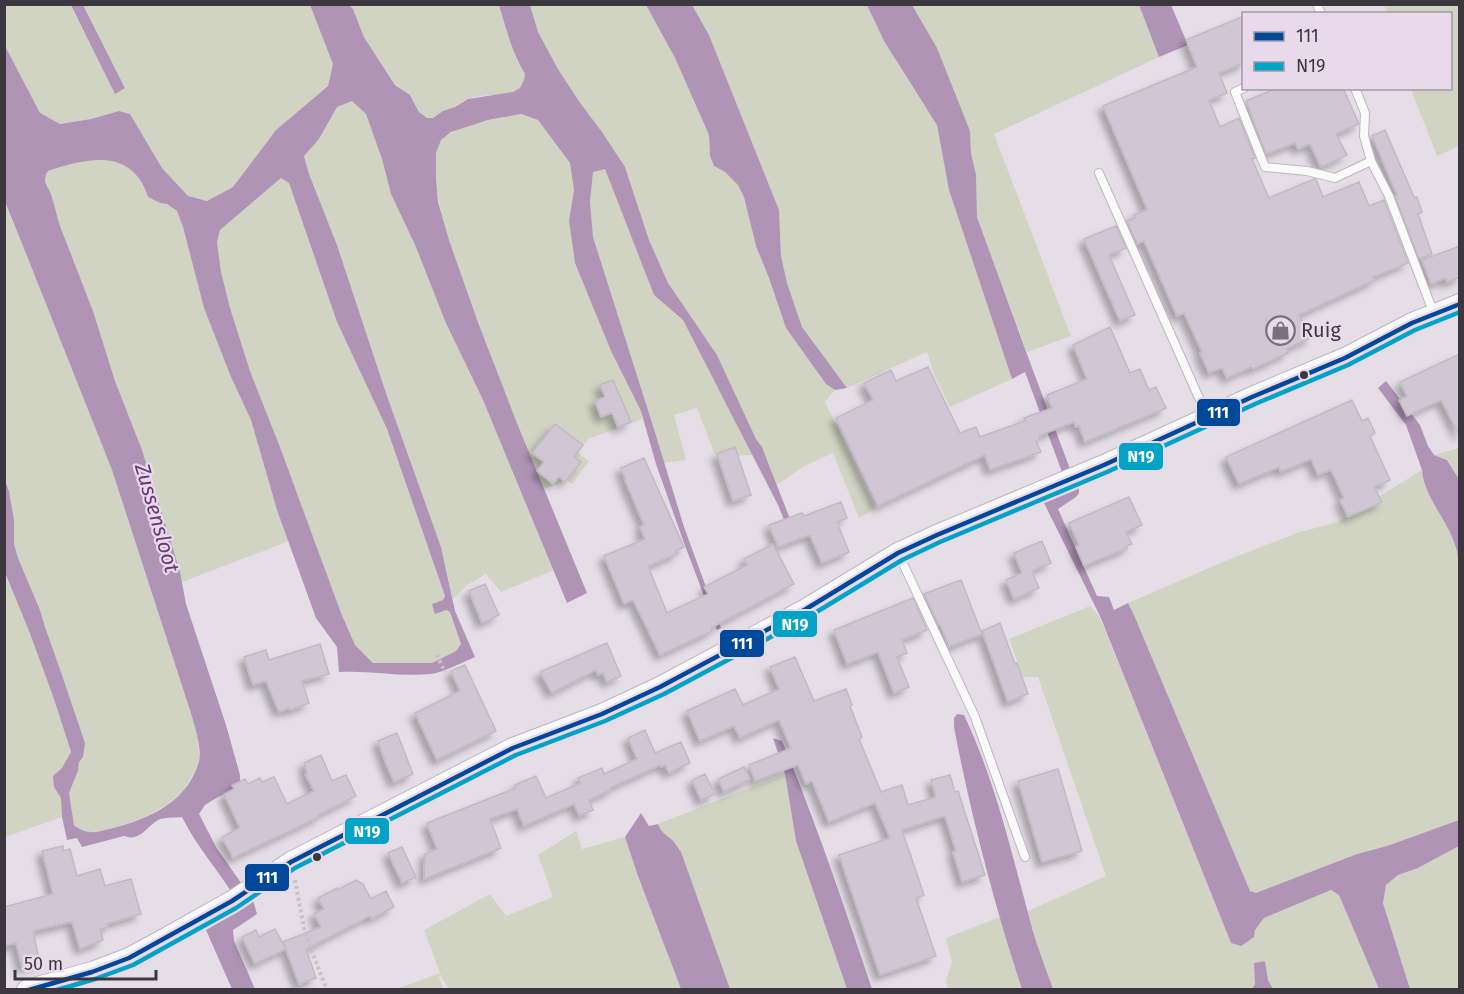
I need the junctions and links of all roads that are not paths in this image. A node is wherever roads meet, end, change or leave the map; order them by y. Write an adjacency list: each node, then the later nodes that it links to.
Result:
1 (1242, 89): 3 (lane)
2 (1355, 90): 3 (lane)
3 (1371, 161): 6 (lane)
4 (1100, 173): 7 (lane)
5 (1460, 304): 6 (street)
6 (1435, 315): 7 (street)
7 (1207, 417): 8 (street)
8 (898, 554): 9 (lane); 10 (street)
9 (1025, 857)
10 (27, 990)

